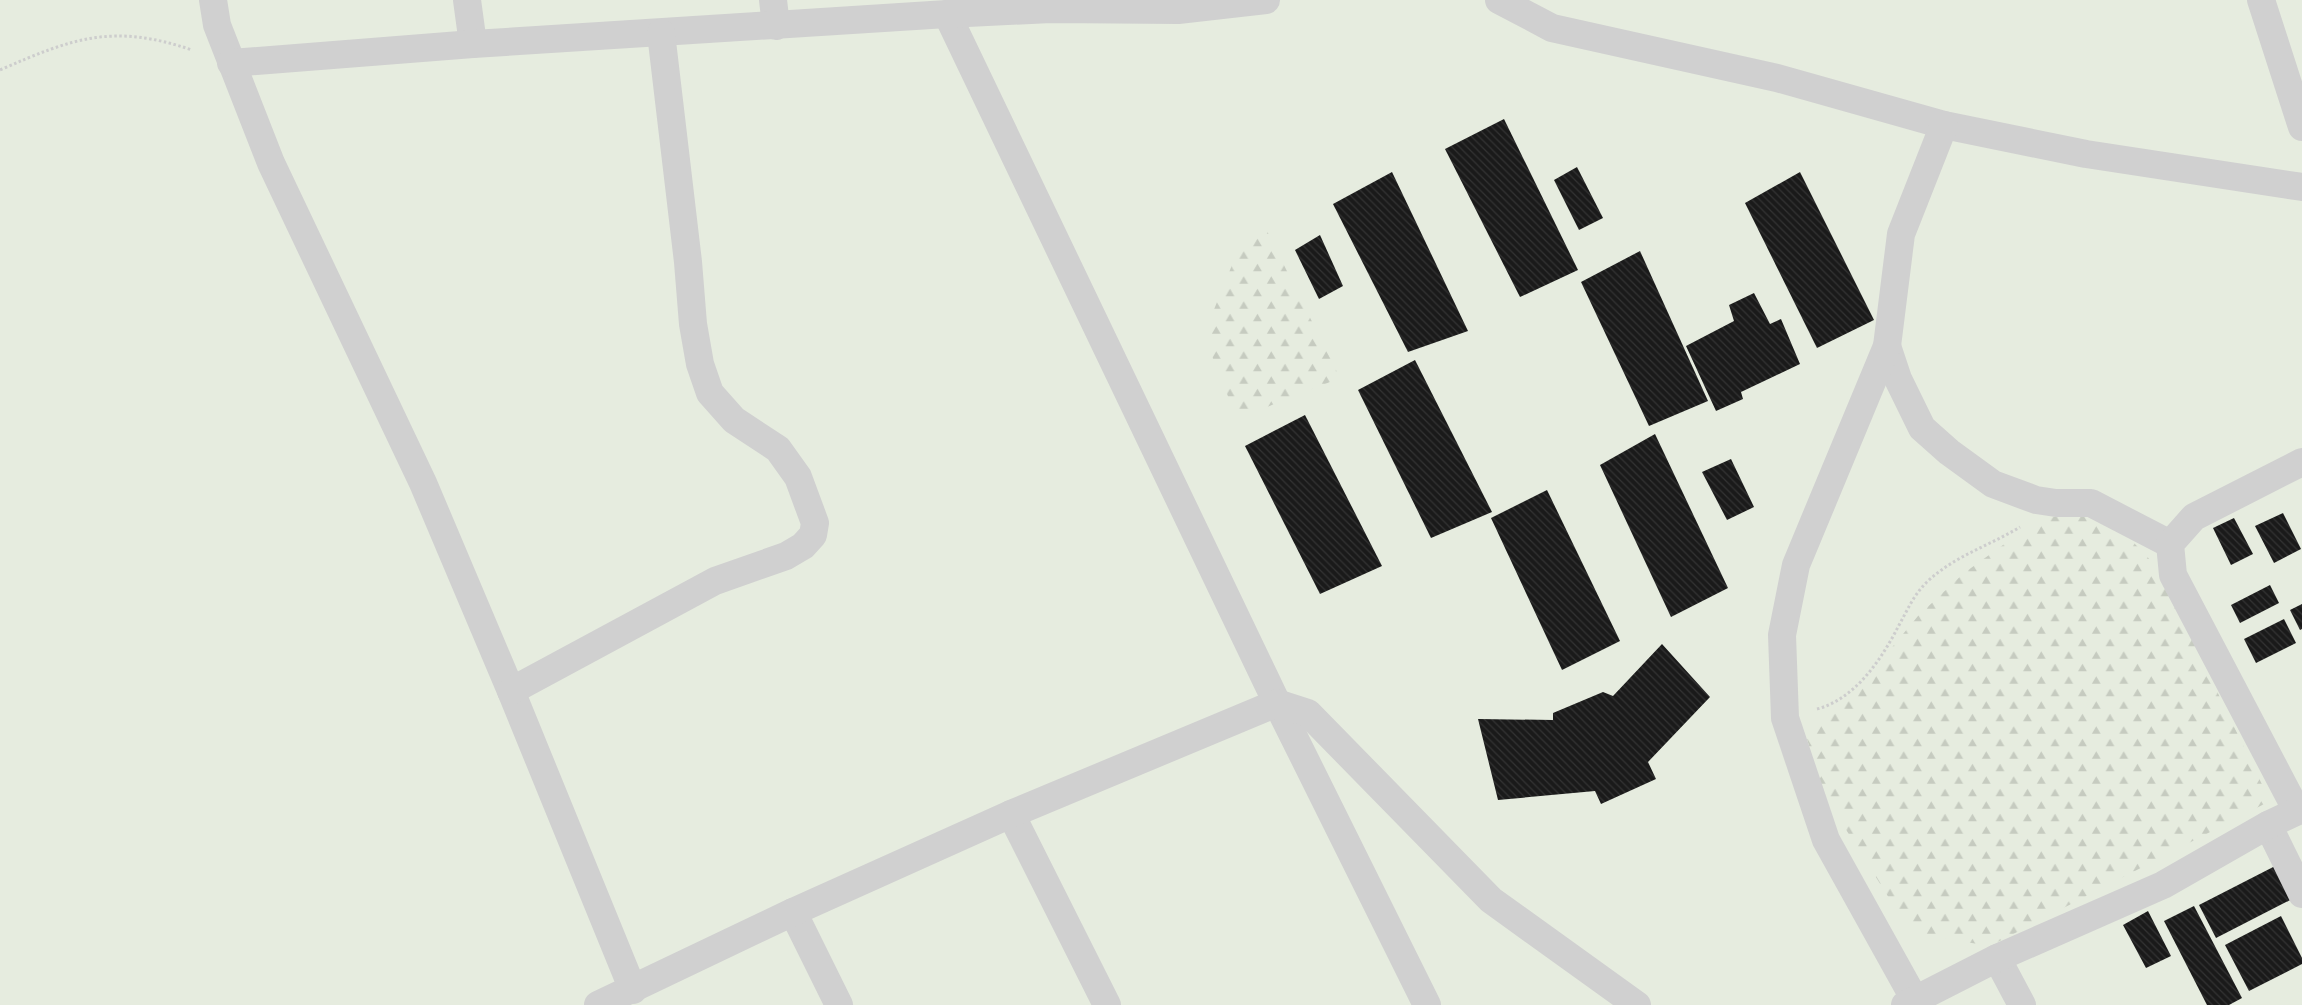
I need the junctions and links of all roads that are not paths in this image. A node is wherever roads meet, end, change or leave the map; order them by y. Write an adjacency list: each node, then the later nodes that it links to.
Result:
1 (213, 0): 11 (street)
2 (467, 0): 10 (street)
3 (1266, 0): 6 (street)
4 (1499, 0): 12 (street)
5 (2261, 0): 13 (street)
6 (1050, 5): 8 (street)
7 (774, 13): 8 (street); 9 (street)
8 (947, 14): 19 (street)
9 (662, 33): 10 (street); 18 (street)
10 (473, 44): 11 (street)
11 (230, 63): 18 (street)
12 (1944, 125): 14 (street); 15 (street)
13 (2302, 127)
14 (2302, 187)
15 (1887, 346): 17 (street); 27 (street)
16 (2302, 462): 17 (street)
17 (2170, 544): 20 (street)
18 (511, 691): 26 (street)
19 (1277, 702): 21 (street); 31 (street); 32 (street)
20 (2299, 810): 22 (street)
21 (1011, 814): 24 (street); 30 (street)
22 (2268, 825): 23 (street); 25 (street)
23 (2302, 894)
24 (793, 912): 26 (street); 29 (street)
25 (1998, 958): 27 (street); 33 (street)
26 (633, 990): 28 (street)
27 (1910, 1003)
28 (598, 1005)
29 (839, 1005)
30 (1106, 1005)
31 (1427, 1005)
32 (1637, 1005)
33 (2022, 1005)

